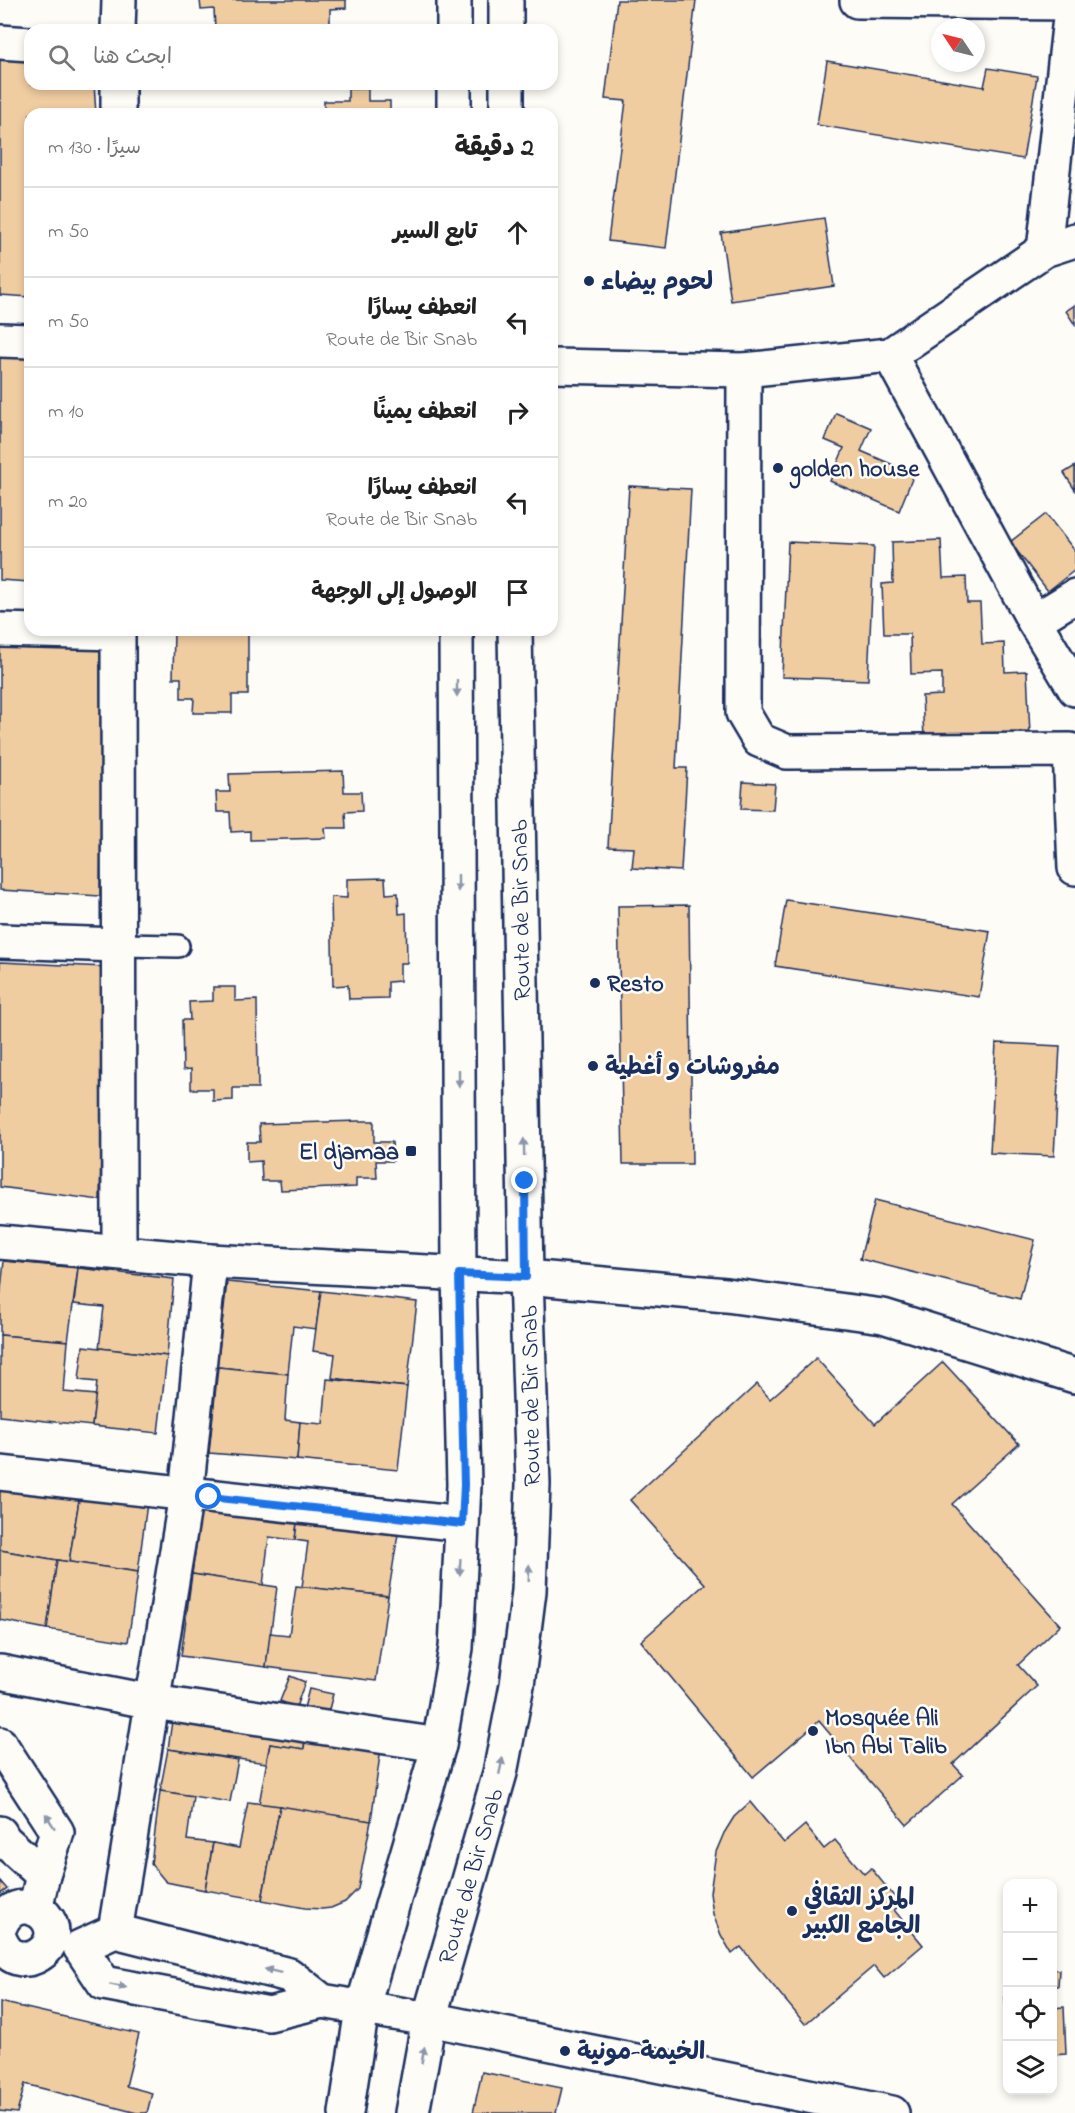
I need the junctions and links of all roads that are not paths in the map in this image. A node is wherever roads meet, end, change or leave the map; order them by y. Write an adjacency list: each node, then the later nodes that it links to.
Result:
1 (119, 0): 6 (street)
2 (454, 0): 7 (street)
3 (506, 0): 8 (street)
4 (857, 1): 5 (street)
5 (1073, 2): 18 (street)
6 (118, 24)
7 (454, 24)
8 (506, 24)
9 (0, 42): 10 (street)
10 (24, 44)
11 (118, 90): 14 (street)
12 (454, 90): 15 (street)
13 (507, 90): 16 (street)
14 (118, 108)
15 (454, 108)
16 (507, 108)
17 (1075, 240): 18 (street)
18 (1044, 250): 21 (street)
19 (0, 340): 20 (street)
20 (24, 341)
21 (890, 355): 23 (street); 25 (street)
22 (558, 366): 23 (street)
23 (744, 370): 32 (street)
24 (1075, 596): 25 (street)
25 (1034, 621): 31 (street)
26 (0, 630): 27 (street)
27 (24, 630)
28 (118, 636): 35 (street)
29 (456, 636): 40 (street, one-way to 40)
30 (515, 636): 41 (street, Route de Bir Snab, one-way to 30)
31 (1075, 689)
32 (1072, 750): 33 (street)
33 (1075, 868)
34 (0, 942): 35 (street)
35 (120, 945): 36 (lane); 38 (street)
36 (178, 946)
37 (0, 1242): 38 (street)
38 (119, 1251): 39 (street)
39 (210, 1261): 40 (street); 44 (street)
40 (459, 1274): 41 (street); 45 (street)
41 (526, 1277): 42 (street); 59 (street, Route de Bir Snab, one-way to 41)
42 (1075, 1377)
43 (0, 1473): 44 (street)
44 (186, 1495): 45 (street); 47 (street)
45 (462, 1524): 49 (street, one-way to 49)
46 (0, 1672): 47 (street)
47 (153, 1702): 49 (street); 54 (street)
48 (0, 1744): 51 (street, one-way to 48)
49 (439, 1745): 58 (street)
50 (0, 1833): 51 (street)
51 (43, 1875): 52 (street)
52 (35, 1909): 53 (street); 56 (street)
53 (0, 1926)
54 (115, 1931): 56 (street); 57 (street, one-way to 54)
55 (0, 1941): 56 (street)
56 (66, 1942): 57 (street, one-way to 57)
57 (321, 2001): 58 (street)
58 (362, 2009): 59 (street); 61 (street)
59 (429, 2019): 60 (street); 62 (street, Route de Bir Snab, one-way to 59)
60 (798, 2104): 63 (street)
61 (346, 2113)
62 (412, 2113)
63 (892, 2113)

